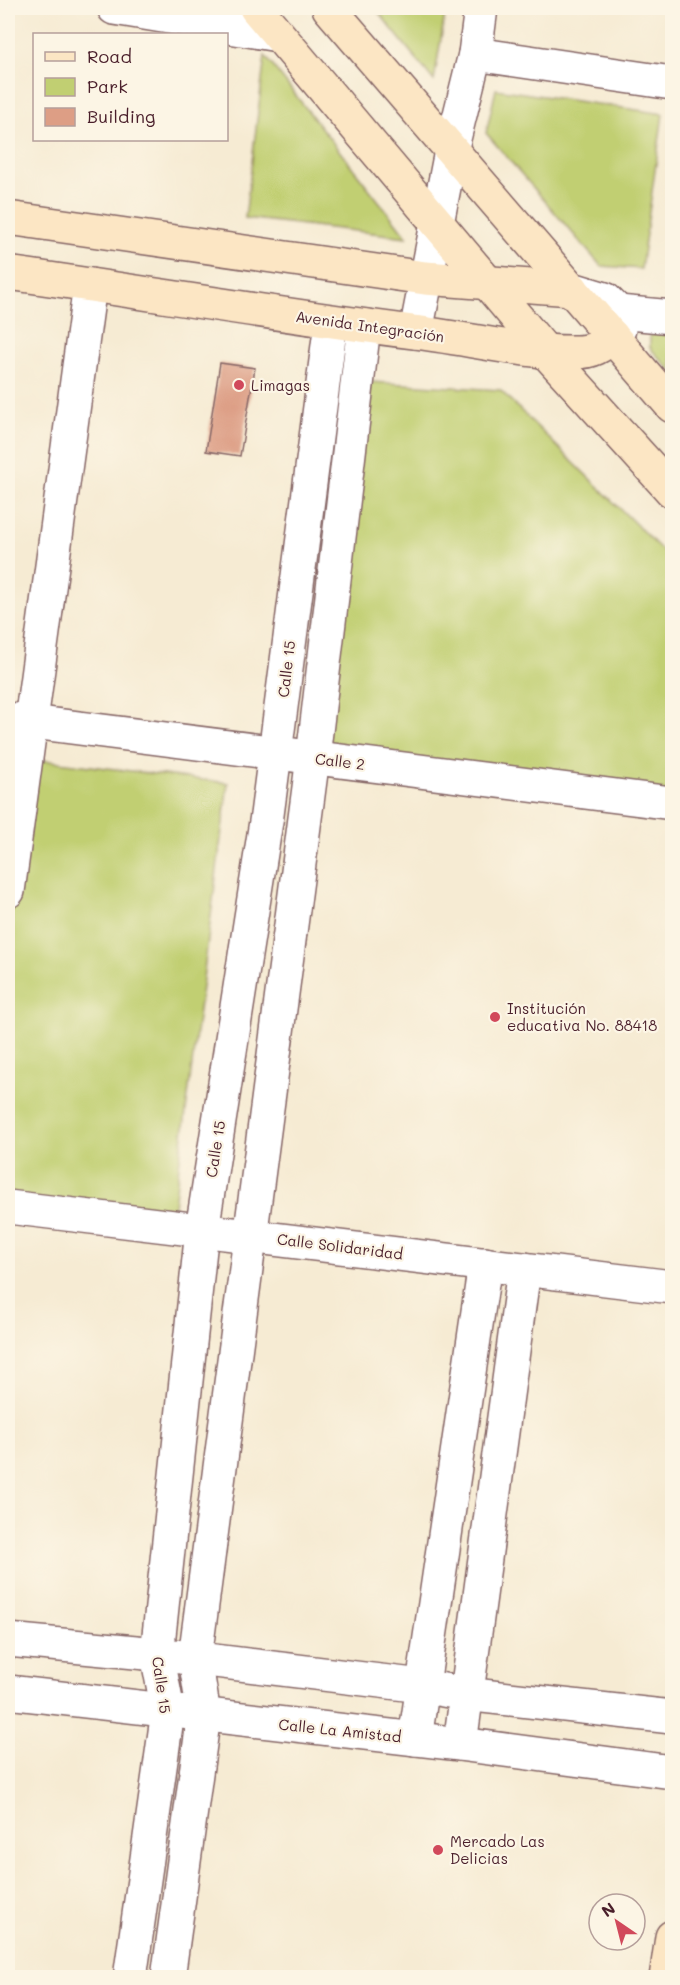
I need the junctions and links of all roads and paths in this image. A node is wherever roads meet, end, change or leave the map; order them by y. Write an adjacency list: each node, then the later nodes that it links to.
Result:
1 (114, 8): 5 (street)
2 (256, 8): 5 (main road)
3 (329, 8): 8 (main road)
4 (481, 8): 6 (street)
5 (278, 35): 10 (main road)
6 (475, 54): 7 (street); 8 (street)
7 (672, 83)
8 (451, 151): 10 (street); 15 (main road)
9 (8, 218): 12 (main road)
10 (438, 224): 12 (street); 13 (main road)
11 (8, 273): 14 (main road, Avenida Integración)
12 (425, 278): 13 (main road); 20 (street)
13 (489, 283): 15 (main road); 21 (main road)
14 (90, 285): 17 (main road, Avenida Integración); 24 (street)
15 (572, 289): 18 (main road)
16 (672, 317): 18 (street)
17 (331, 322): 19 (main road, Avenida Integración); 25 (street, Calle 15)
18 (615, 324): 21 (main road, Avenida Integración); 22 (main road)
19 (364, 326): 20 (main road, Avenida Integración); 26 (street)
20 (416, 332): 21 (main road, Avenida Integración)
21 (545, 351): 23 (main road)
22 (672, 406)
23 (672, 491)
24 (19, 720): 25 (street, Calle 2); 28 (street)
25 (275, 753): 26 (street, Calle 2); 30 (street, Calle 15)
26 (313, 757): 27 (street, Calle 2); 31 (street)
27 (672, 803)
28 (8, 891)
29 (8, 1207): 30 (street, Calle Solidaridad)
30 (202, 1230): 31 (street, Calle Solidaridad); 36 (street, Calle 15)
31 (251, 1236): 32 (street, Calle Solidaridad); 37 (street)
32 (485, 1264): 33 (street, Calle Solidaridad); 38 (street)
33 (524, 1269): 34 (street, Calle Solidaridad); 40 (street)
34 (672, 1287)
35 (8, 1640): 36 (street)
36 (157, 1654): 37 (street); 41 (street, Calle 15)
37 (195, 1658): 38 (street); 42 (street)
38 (422, 1686): 40 (street); 44 (street)
39 (8, 1692): 41 (street, Calle La Amistad)
40 (465, 1694): 43 (street); 45 (street)
41 (168, 1711): 42 (street, Calle La Amistad); 48 (street, Calle 15)
42 (204, 1715): 44 (street, Calle La Amistad); 49 (street)
43 (672, 1717)
44 (415, 1739): 45 (street, Calle La Amistad)
45 (460, 1744): 46 (street, Calle La Amistad)
46 (672, 1772)
47 (672, 1937): 50 (main road)
48 (130, 1977)
49 (168, 1977)
50 (666, 1977)

